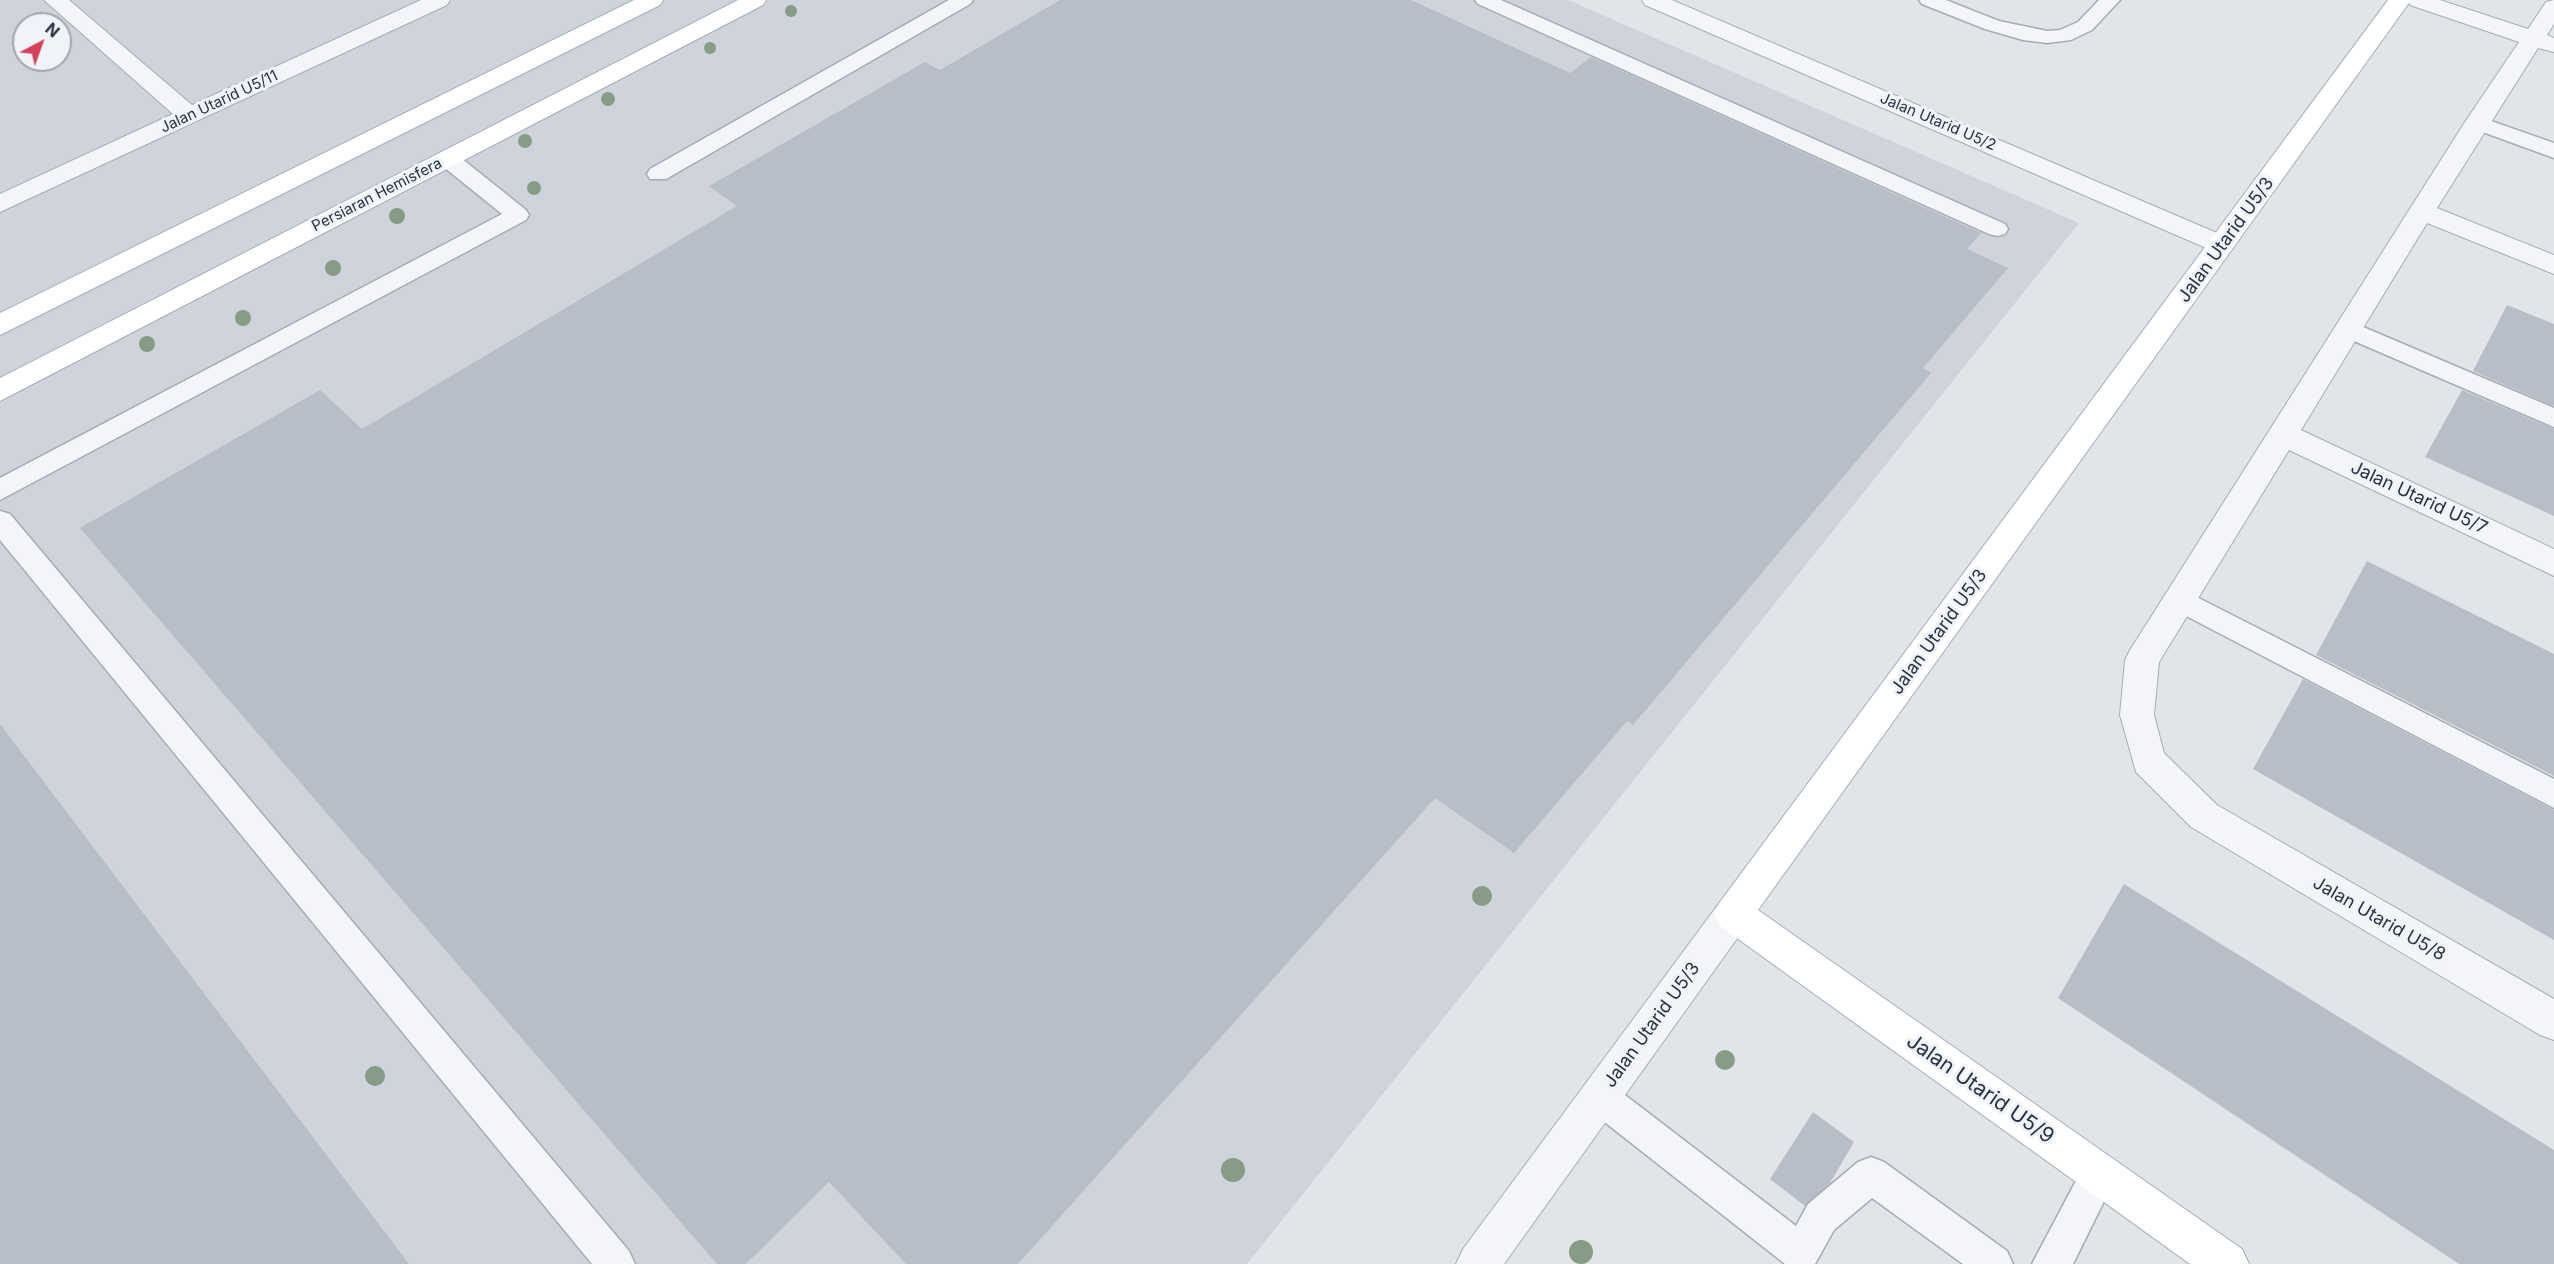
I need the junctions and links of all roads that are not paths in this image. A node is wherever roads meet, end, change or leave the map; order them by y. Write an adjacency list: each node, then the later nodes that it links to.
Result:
1 (55, 0): 14 (street)
2 (439, 0): 14 (street, Jalan Utarid U5/11)
3 (652, 0): 24 (street)
4 (755, 0): 17 (street, Persiaran Hemisfera)
5 (963, 0): 18 (lane)
6 (1485, 0): 21 (lane)
7 (1653, 0): 22 (street, Jalan Utarid U5/2)
8 (1929, 0): 9 (lane)
9 (2110, 0)
10 (2400, 0): 22 (street, Jalan Utarid U5/3)
11 (2418, 0): 13 (street)
12 (2554, 7): 13 (street, Jalan Utarid U5/8)
13 (2543, 42): 15 (street, Jalan Utarid U5/8)
14 (190, 116): 19 (street, Jalan Utarid U5/11)
15 (2477, 122): 16 (lane); 20 (street, Jalan Utarid U5/8)
16 (2554, 151)
17 (448, 159): 26 (street, Persiaran Hemisfera); 29 (lane)
18 (658, 174)
19 (0, 204)
20 (2421, 212): 23 (street); 25 (street, Jalan Utarid U5/8)
21 (1997, 229)
22 (2222, 244): 34 (street, Jalan Utarid U5/3)
23 (2554, 265)
24 (0, 325)
25 (2349, 329): 27 (lane); 28 (street, Jalan Utarid U5/8)
26 (0, 391)
27 (2554, 418)
28 (2283, 434): 31 (street, Jalan Utarid U5/7); 32 (street, Jalan Utarid U5/8)
29 (0, 490)
30 (0, 521): 38 (lane)
31 (2554, 563)
32 (2179, 599): 33 (lane); 35 (street, Jalan Utarid U5/8)
33 (2554, 794)
34 (1733, 914): 36 (street, Jalan Utarid U5/3); 37 (street, Jalan Utarid U5/9)
35 (2554, 1021)
36 (1600, 1097): 39 (street, Jalan Utarid U5/3); 40 (lane)
37 (2100, 1173): 41 (lane); 42 (street, Jalan Utarid U5/9)
38 (616, 1264)
39 (1478, 1264)
40 (1994, 1264)
41 (2050, 1264)
42 (2227, 1264)

